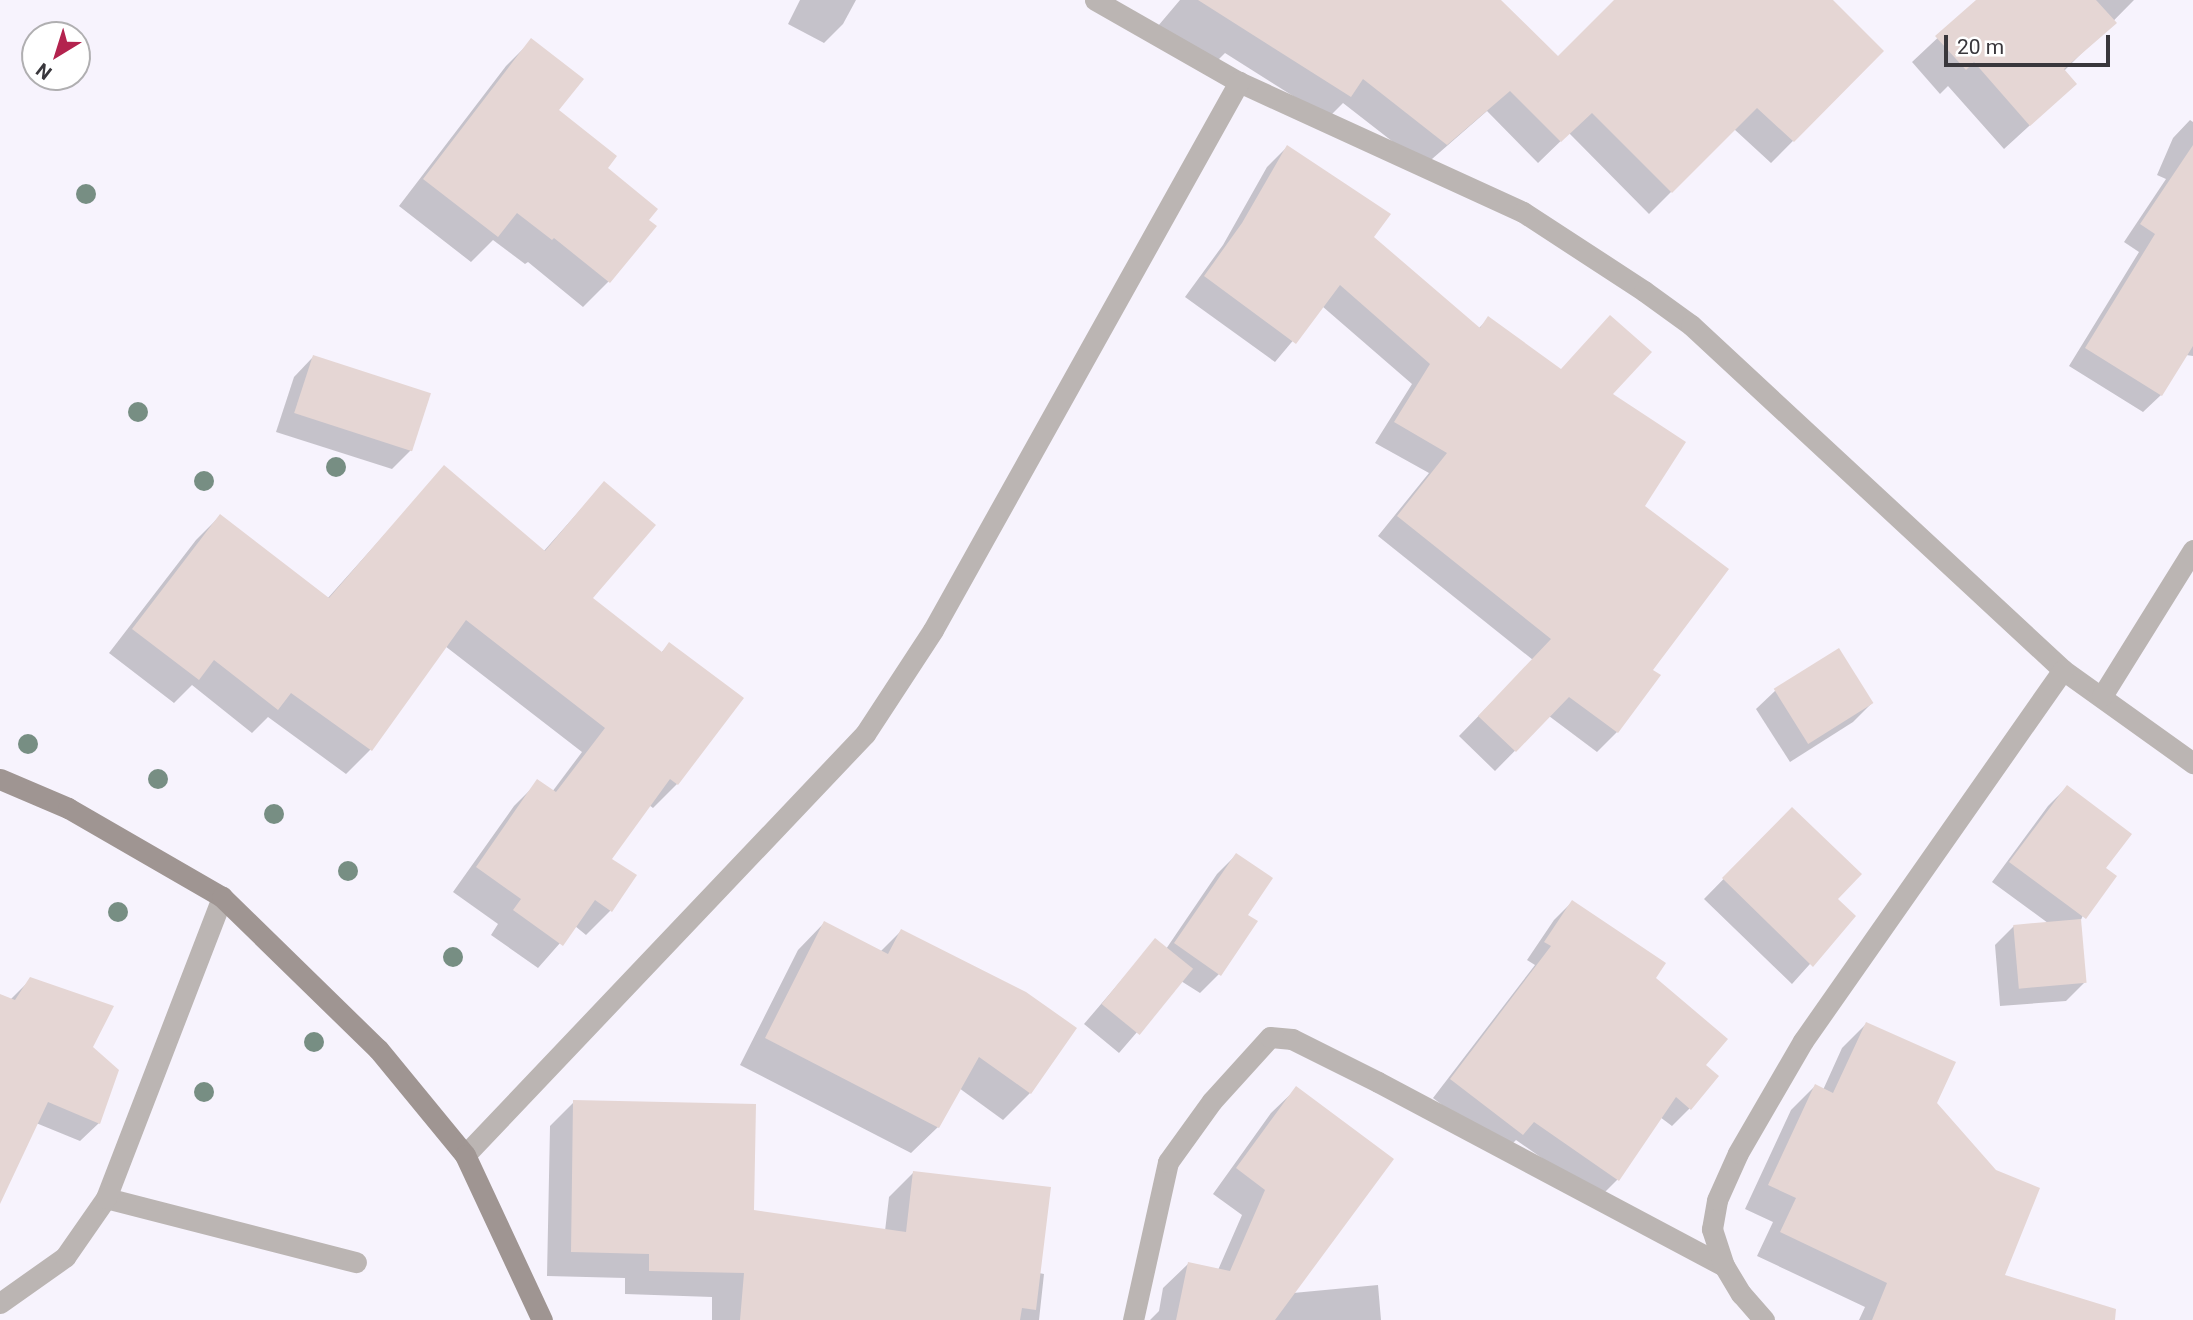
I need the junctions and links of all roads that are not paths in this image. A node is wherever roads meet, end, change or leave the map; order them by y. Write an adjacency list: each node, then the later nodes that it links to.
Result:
1 (1095, 0): 2 (street)
2 (1239, 82): 4 (street); 9 (street)
3 (2193, 550): 5 (street)
4 (2063, 670): 5 (street); 12 (street)
5 (2102, 696): 6 (street)
6 (2193, 763)
7 (0, 779): 8 (street)
8 (222, 897): 9 (street); 10 (street)
9 (465, 1155): 14 (street)
10 (106, 1198): 11 (street); 13 (street)
11 (356, 1262)
12 (1724, 1266): 15 (street); 16 (street)
13 (0, 1303)
14 (542, 1320)
15 (1133, 1320)
16 (1764, 1320)

